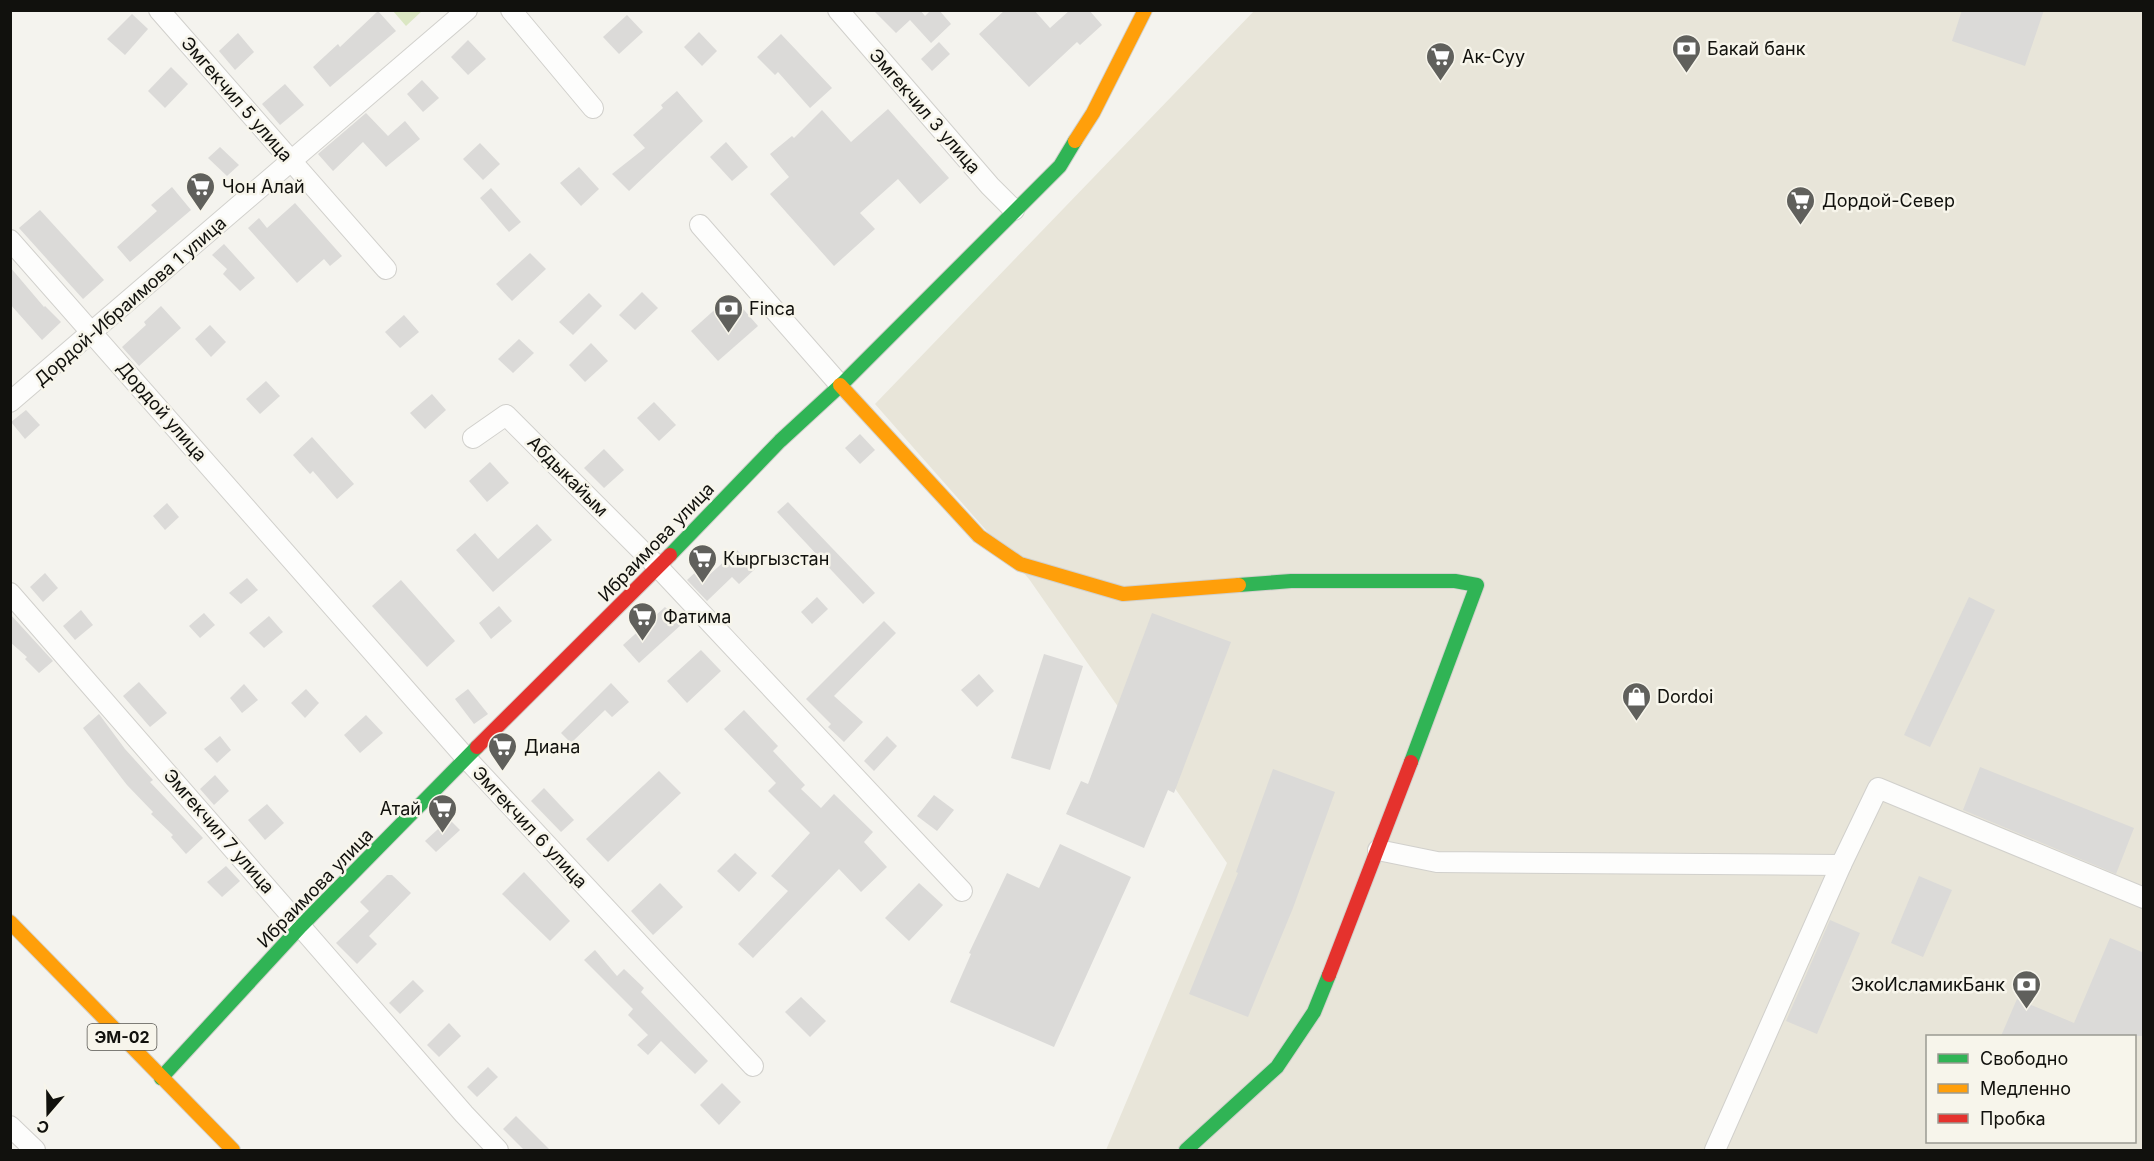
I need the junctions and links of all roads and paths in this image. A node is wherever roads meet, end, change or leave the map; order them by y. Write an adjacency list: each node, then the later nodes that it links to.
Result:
1 (159, 10): 7 (street, Эмгекчил 5 улица)
2 (466, 10): 7 (street, Дордой-Ибраимова 1 улица)
3 (511, 10): 6 (street)
4 (838, 10): 8 (street, Эмгекчил 3 улица)
5 (1145, 10): 8 (main road, Ибраимова улица)
6 (593, 108)
7 (292, 161): 11 (street, Эмгекчил 5 улица); 12 (street, Дордой-Ибраимова 1 улица)
8 (1014, 210): 13 (main road, Ибраимова улица)
9 (700, 225): 13 (street)
10 (10, 240): 12 (street, Дордой улица)
11 (386, 269)
12 (94, 333): 14 (street, Дордой-Ибраимова 1 улица); 17 (street, Дордой улица)
13 (840, 385): 16 (main road, Ибраимова улица); 20 (main road)
14 (10, 402)
15 (473, 438): 16 (street, Абдыкайым)
16 (658, 567): 19 (main road, Ибраимова улица); 22 (street)
17 (313, 584): 19 (street, Эмгекчил 6 улица)
18 (10, 593): 25 (street, Эмгекчил 7 улица)
19 (466, 758): 25 (main road, Ибраимова улица); 26 (street, Эмгекчил 6 улица)
20 (1378, 850): 21 (street); 32 (main road)
21 (1841, 865): 23 (street); 33 (street)
22 (962, 891)
23 (2144, 898)
24 (10, 922): 27 (main road, ЭМ-02)
25 (301, 926): 27 (main road, Ибраимова улица); 31 (street, Эмгекчил 7 улица)
26 (753, 1066)
27 (161, 1078): 30 (main road, ЭМ-02)
28 (10, 1126): 29 (street)
29 (35, 1150)
30 (233, 1150)
31 (498, 1150)
32 (1186, 1150)
33 (1715, 1150)

